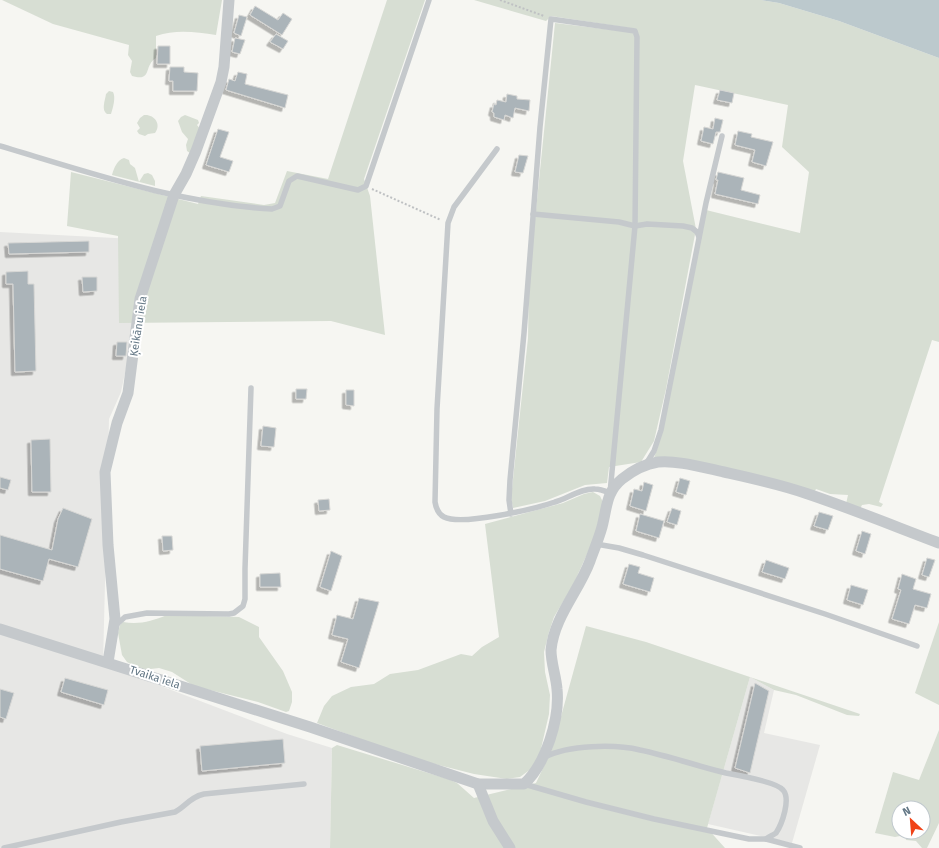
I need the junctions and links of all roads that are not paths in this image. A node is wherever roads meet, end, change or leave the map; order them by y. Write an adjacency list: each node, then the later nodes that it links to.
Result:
1 (229, 0): 6 (street, Ķeikānu iela)
2 (429, 0): 6 (lane)
3 (722, 136): 9 (lane)
4 (0, 146): 6 (lane)
5 (497, 149): 13 (lane)
6 (174, 195): 16 (street, Ķeikānu iela)
7 (533, 214): 8 (lane); 8 (lane); 13 (lane)
8 (635, 226): 9 (lane); 12 (lane)
9 (700, 237): 11 (lane)
10 (251, 388): 16 (lane)
11 (645, 466): 12 (street); 14 (street)
12 (610, 493): 13 (lane); 15 (street)
13 (511, 514)
14 (939, 543)
15 (596, 544): 18 (lane); 20 (street)
16 (114, 627): 19 (street, Ķeikānu iela)
17 (0, 629): 19 (street, Tvaika iela)
18 (917, 646)
19 (108, 662): 22 (street, Tvaika iela)
20 (542, 759): 23 (street); 24 (lane)
21 (304, 784): 25 (lane)
22 (478, 784): 23 (street, Tvaika iela); 26 (street)
23 (524, 784): 24 (lane)
24 (766, 840): 27 (lane)
25 (4, 848)
26 (510, 848)
27 (800, 848)

